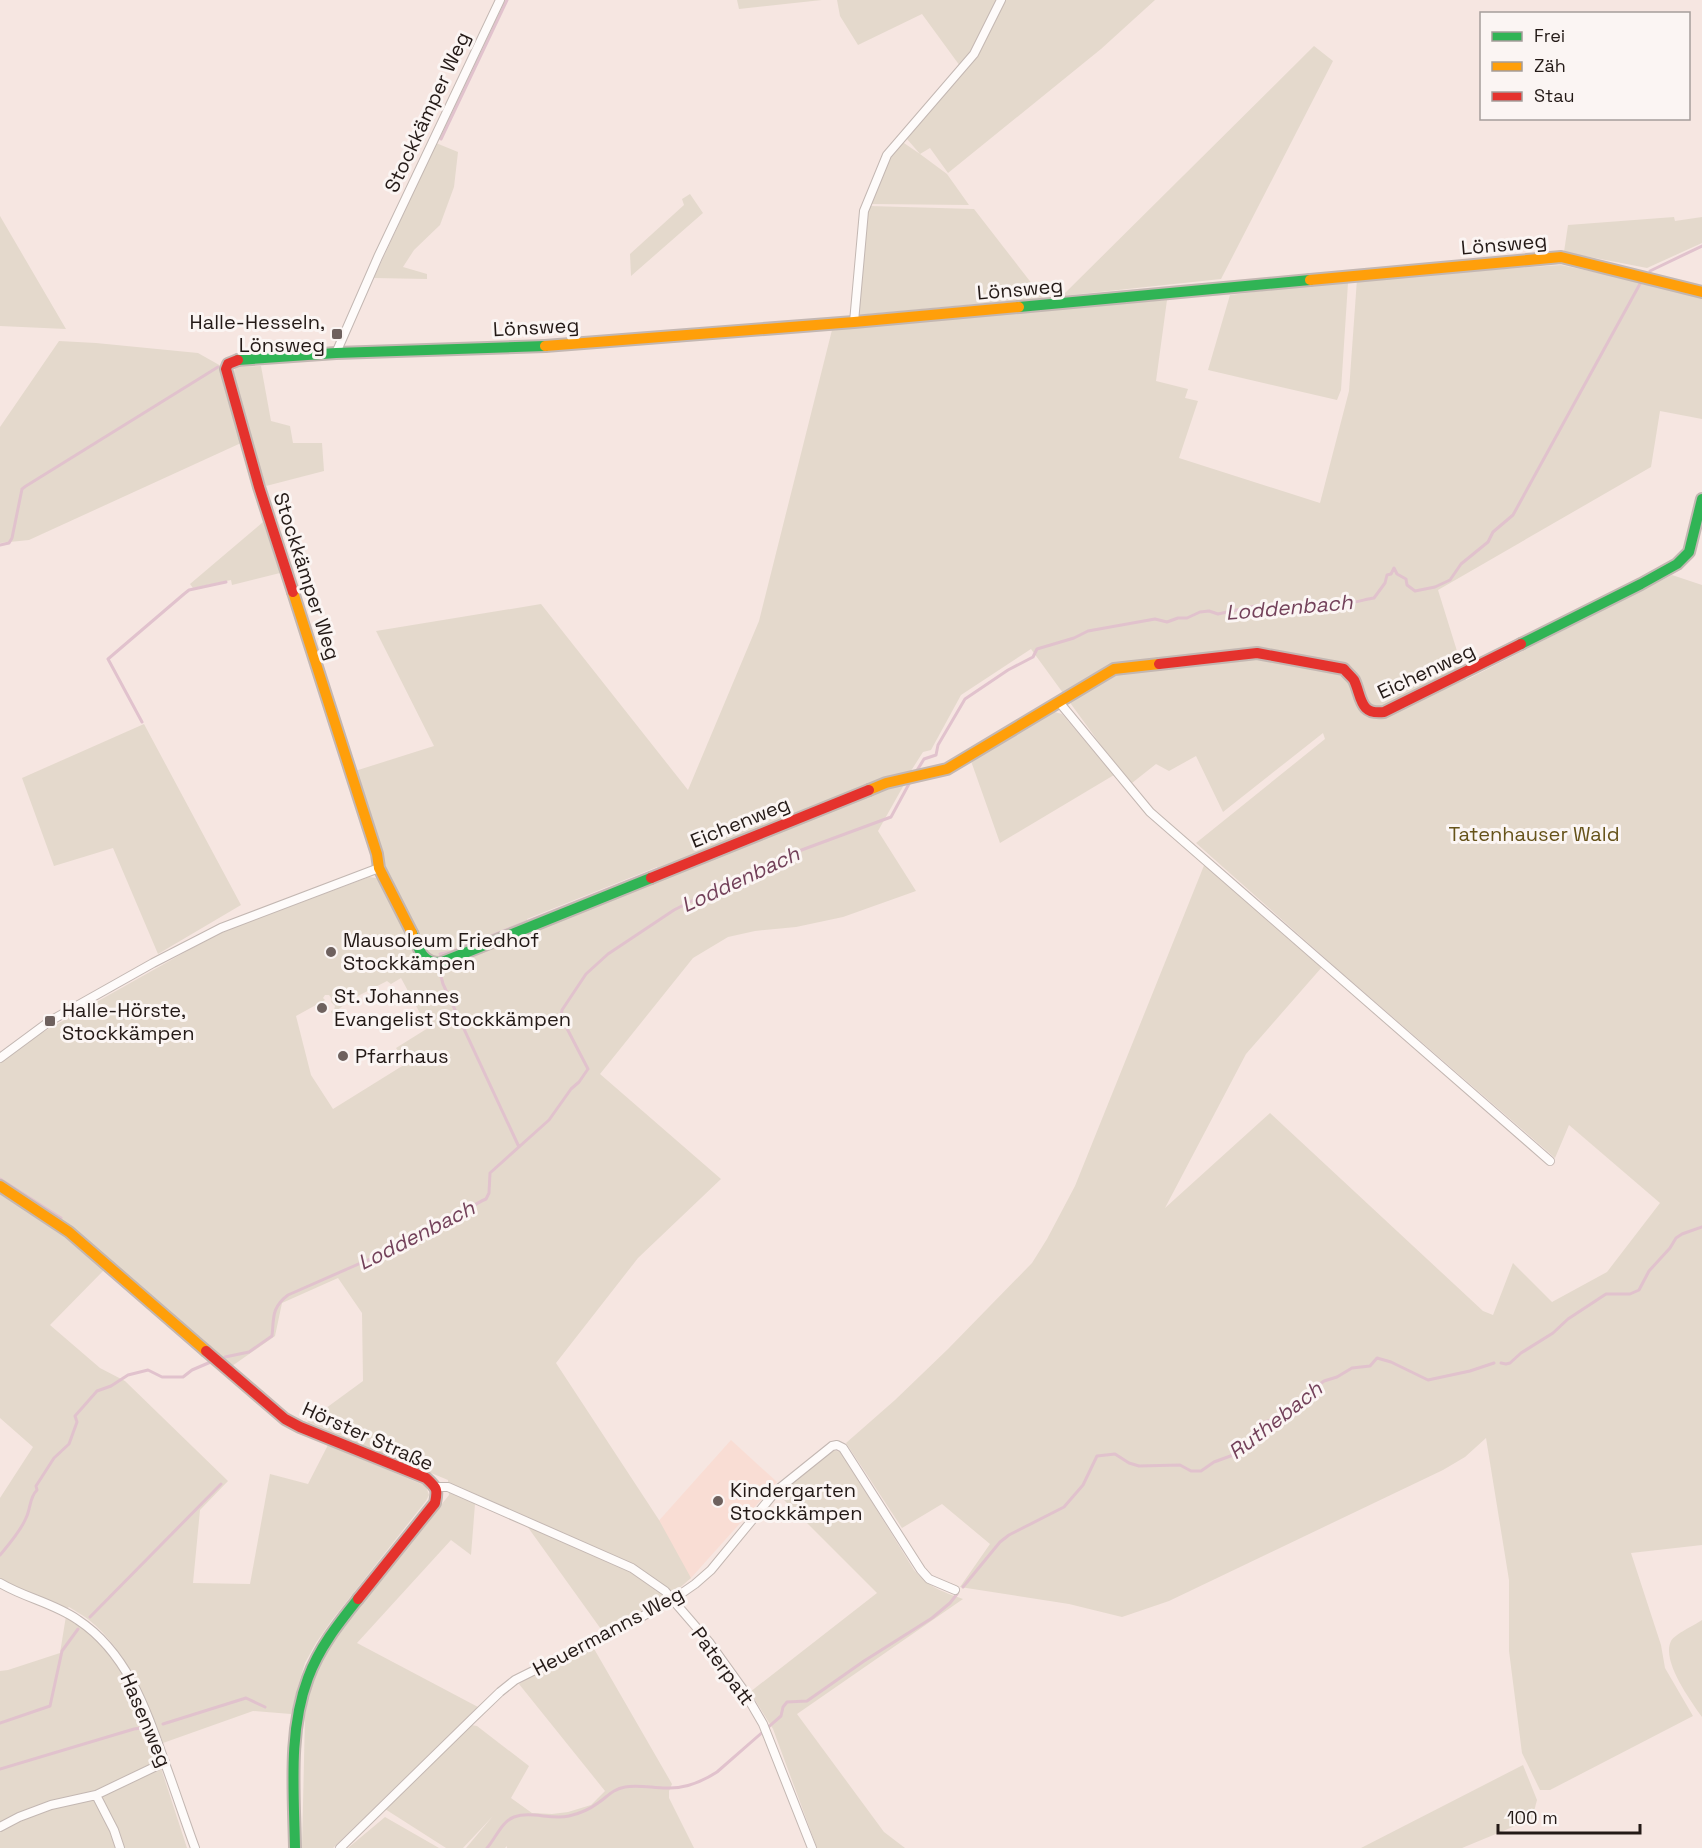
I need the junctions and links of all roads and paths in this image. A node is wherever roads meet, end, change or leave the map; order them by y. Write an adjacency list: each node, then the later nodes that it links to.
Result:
1 (500, 0): 5 (street, Stockkämper Weg)
2 (1001, 0): 4 (street)
3 (1702, 292): 4 (street, Lönsweg)
4 (854, 322): 5 (street, Lönsweg)
5 (336, 353): 8 (street, Stockkämper Weg)
6 (1702, 499): 7 (street, Eichenweg)
7 (1059, 702): 8 (street, Eichenweg); 10 (street)
8 (379, 868): 9 (street)
9 (0, 1058)
10 (1550, 1161)
11 (0, 1186): 12 (street, Hörster Straße)
12 (436, 1487): 15 (street, Paterpatt); 21 (street, Hörster Straße)
13 (0, 1583): 16 (street, Hasenweg)
14 (955, 1590): 15 (street, Heuermanns Weg)
15 (672, 1600): 22 (street, Heuermanns Weg); 23 (street, Paterpatt)
16 (165, 1762): 17 (street); 20 (street, Hasenweg)
17 (96, 1795): 18 (street); 19 (street)
18 (0, 1827)
19 (120, 1848)
20 (195, 1848)
21 (295, 1848)
22 (340, 1848)
23 (812, 1848)

